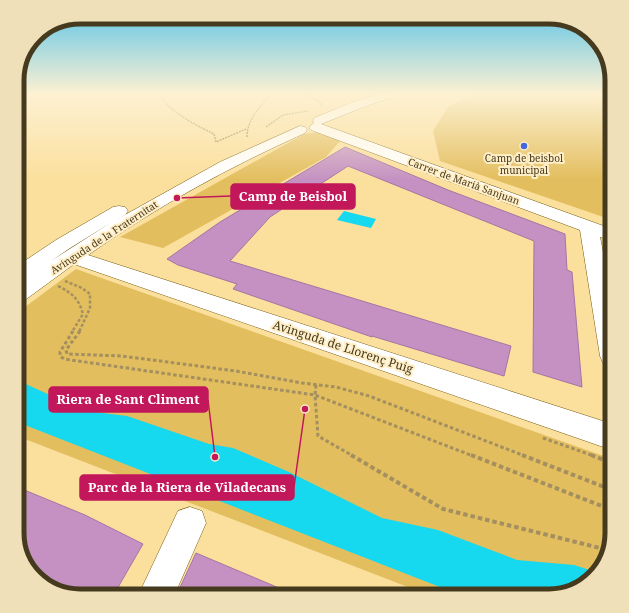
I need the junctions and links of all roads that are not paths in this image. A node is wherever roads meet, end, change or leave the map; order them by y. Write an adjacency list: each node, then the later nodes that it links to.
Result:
1 (300, 123): 7 (street, Avinguda de la Fraternitat)
2 (301, 123): 6 (street, Avinguda de la Fraternitat)
3 (308, 123): 4 (street, Carrer de Marià Sanjuan)
4 (589, 227): 5 (street, Carrer de Marià Sanjuan); 9 (street)
5 (605, 233)
6 (73, 257): 8 (street, Avinguda de la Fraternitat); 10 (street, Avinguda de Llorenç Puig)
7 (24, 271)
8 (24, 290)
9 (605, 317)
10 (605, 435)
11 (190, 523): 12 (street)
12 (159, 589)

